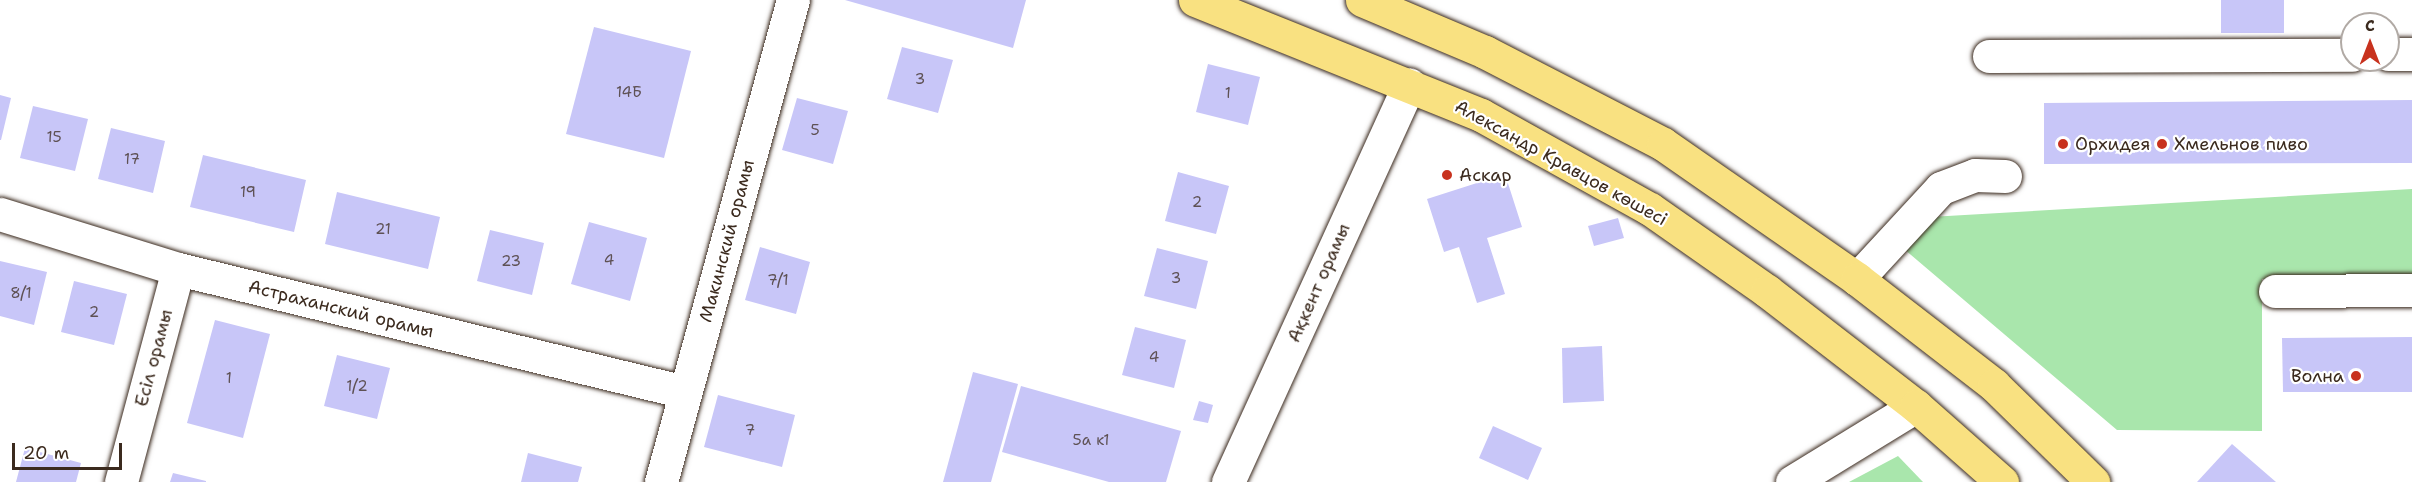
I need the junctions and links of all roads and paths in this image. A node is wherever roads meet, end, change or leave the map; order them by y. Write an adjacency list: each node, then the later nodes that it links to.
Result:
1 (793, 0): 13 (street, Макинский орамы)
2 (1195, 0): 6 (main road, Александр Кравцов көшесі)
3 (1382, 4): 10 (main road)
4 (2340, 54): 5 (street)
5 (1989, 56)
6 (1409, 84): 14 (main road, Александр Кравцов көшесі); 17 (street, Ақкент орамы)
7 (2005, 176): 10 (street)
8 (0, 214): 9 (street, Астраханский орамы)
9 (178, 269): 13 (street, Астраханский орамы); 15 (street, Есіл орамы)
10 (1857, 279): 20 (main road)
11 (2412, 290): 12 (street)
12 (2275, 291)
13 (685, 393): 16 (street, Макинский орамы)
14 (1916, 406): 18 (street); 19 (main road, Александр Кравцов көшесі)
15 (121, 482)
16 (661, 482)
17 (1228, 482)
18 (1791, 482)
19 (2002, 482)
20 (2093, 482)

